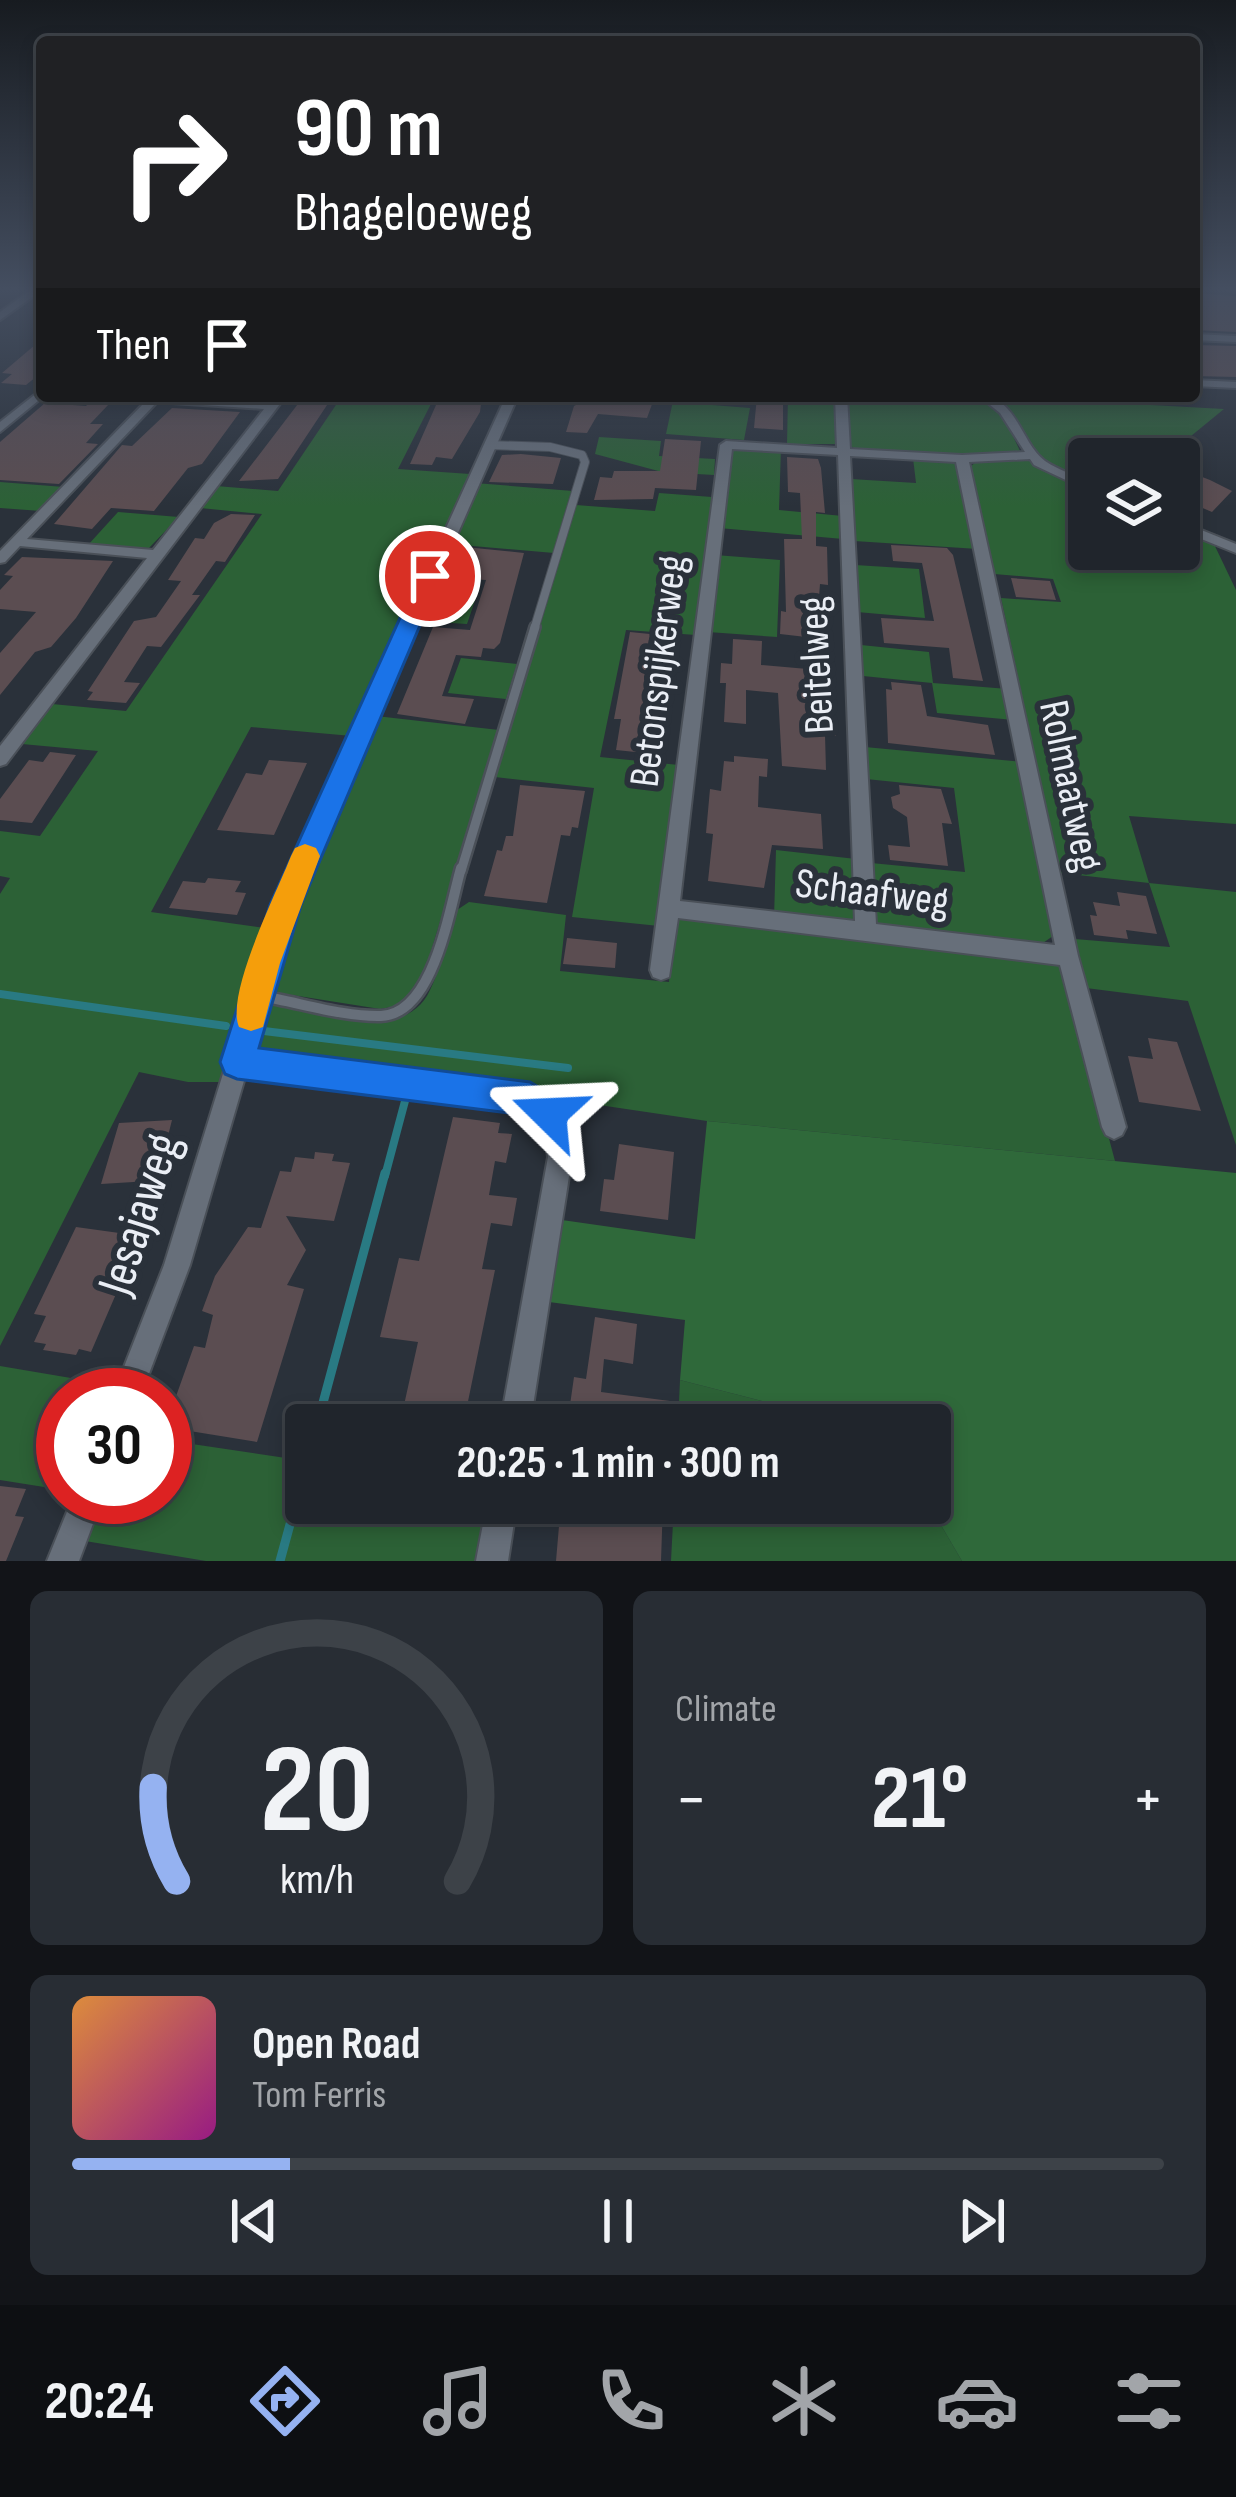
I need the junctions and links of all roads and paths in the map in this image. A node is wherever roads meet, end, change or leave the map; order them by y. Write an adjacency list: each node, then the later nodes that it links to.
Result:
1 (1200, 382): 2 (street)
2 (1236, 385)
3 (36, 397): 9 (street)
4 (151, 402): 16 (street)
5 (275, 402): 18 (street)
6 (509, 402): 10 (street, Jesajaweg)
7 (841, 402): 11 (street, Beitelweg)
8 (993, 402): 12 (street)
9 (0, 428)
10 (489, 445): 25 (street, Jesajaweg); 25 (lane)
11 (844, 451): 13 (street); 21 (street, Betonspijkerweg); 22 (street, Beitelweg)
12 (1030, 455): 13 (street); 14 (street)
13 (962, 459): 23 (street, Rolmaatweg)
14 (1068, 478)
15 (1200, 533): 17 (street)
16 (17, 542): 18 (street); 19 (street)
17 (1236, 548)
18 (158, 555): 20 (street)
19 (0, 559)
20 (0, 759)
21 (667, 908): 22 (street, Schaafweg); 24 (street, Betonspijkerweg)
22 (866, 931): 23 (street, Schaafweg)
23 (1068, 956): 27 (street, Rolmaatweg)
24 (661, 970)
25 (256, 995): 26 (street, Jesajaweg)
26 (237, 1062): 28 (street, Jesajaweg); 29 (street)
27 (1114, 1126)
28 (137, 1368)
29 (519, 1404)
30 (77, 1524): 32 (street)
31 (498, 1524): 33 (street)
32 (63, 1561)
33 (492, 1561)

